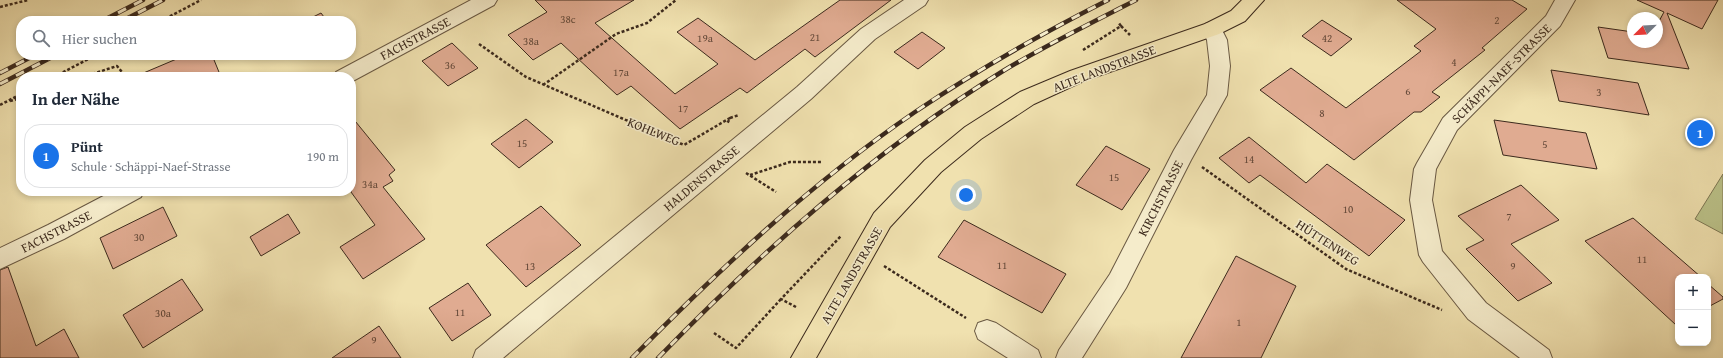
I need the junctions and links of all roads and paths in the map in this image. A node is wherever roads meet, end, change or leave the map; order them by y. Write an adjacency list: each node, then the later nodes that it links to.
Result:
1 (28, 0): 8 (path)
2 (202, 0): 9 (path)
3 (487, 0): 18 (street, FACHSTRASSE)
4 (676, 0): 19 (path)
5 (918, 0): 24 (street, HALDENSTRASSE)
6 (1254, 0): 11 (main road, ALTE LANDSTRASSE)
7 (1565, 0): 35 (street, SCHÄPPI-NAEF-STRASSE)
8 (0, 7)
9 (171, 16)
10 (1118, 22): 13 (path)
11 (1212, 29): 23 (street, KIRCHSTRASSE); 39 (main road, ALTE LANDSTRASSE)
12 (479, 44): 19 (path, KOHLWEG)
13 (1082, 50)
14 (86, 60): 15 (path)
15 (64, 72)
16 (98, 72): 17 (path)
17 (122, 72)
18 (353, 72)
19 (543, 85): 24 (path, KOHLWEG)
20 (16, 97): 22 (path)
21 (16, 100): 22 (path)
22 (1, 105)
23 (1182, 156): 35 (path, HÜTTENWEG); 41 (street, KIRCHSTRASSE)
24 (724, 159): 26 (path); 38 (street, HALDENSTRASSE)
25 (821, 162): 26 (path)
26 (750, 175): 27 (path)
27 (776, 192)
28 (124, 196): 30 (street, FACHSTRASSE)
29 (841, 236): 32 (path)
30 (0, 259)
31 (884, 266): 33 (path)
32 (781, 299): 34 (path); 37 (path)
33 (947, 306)
34 (796, 307)
35 (1477, 310): 42 (street, SCHÄPPI-NAEF-STRASSE)
36 (987, 331): 40 (street)
37 (714, 332)
38 (485, 358)
39 (803, 358)
40 (1029, 358)
41 (1068, 358)
42 (1540, 358)

